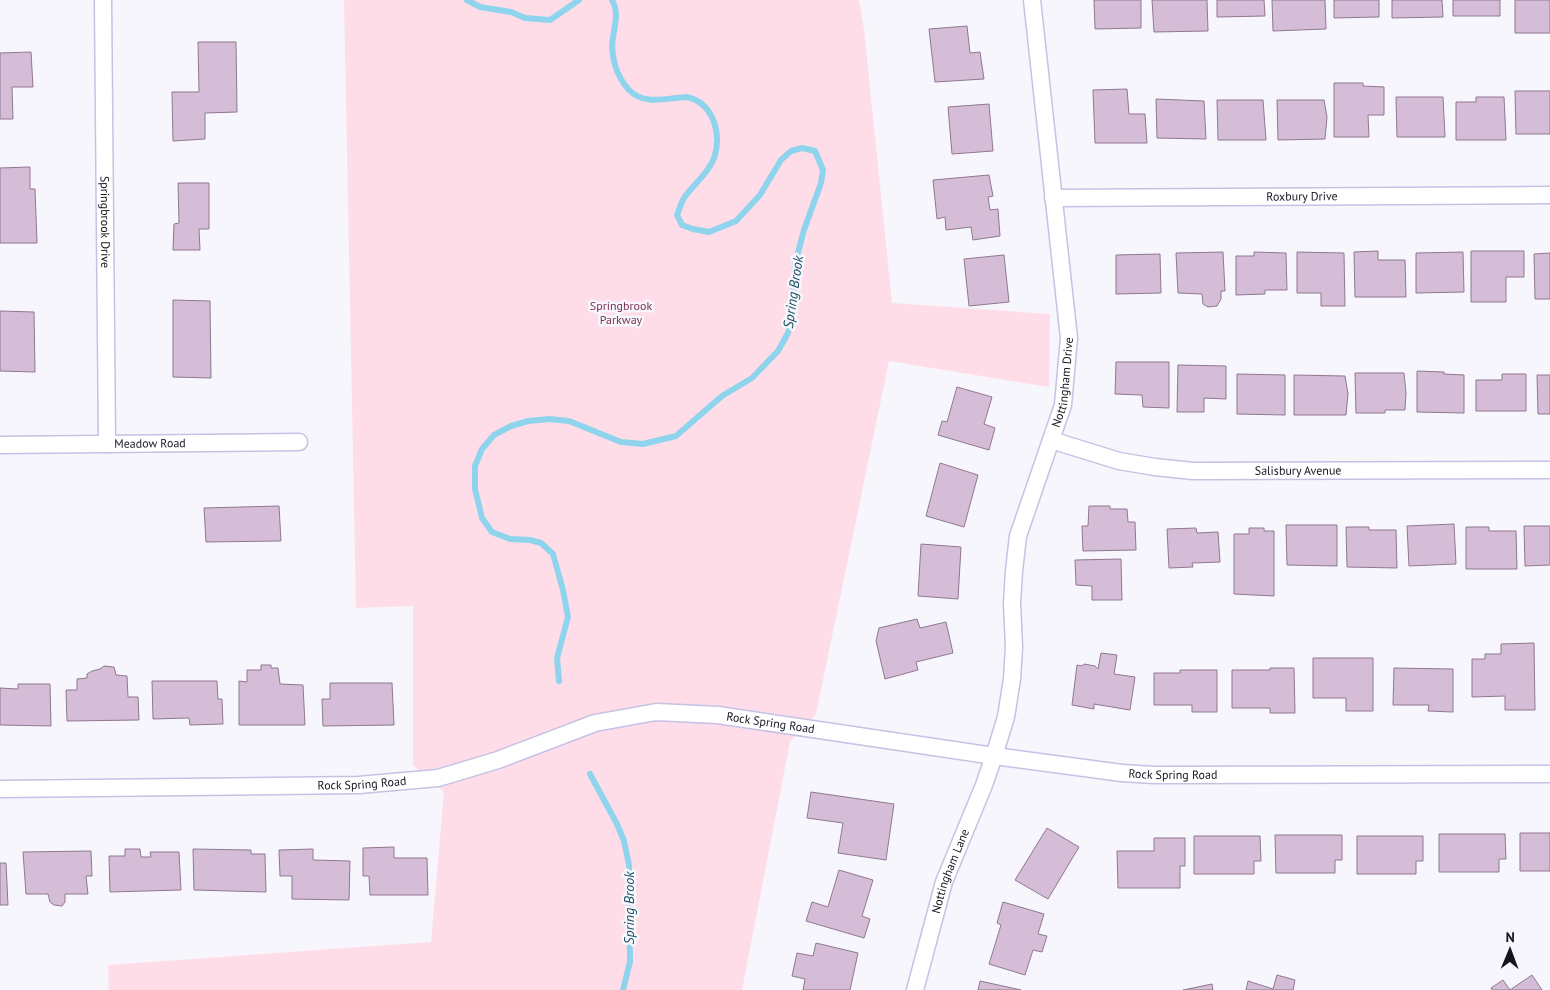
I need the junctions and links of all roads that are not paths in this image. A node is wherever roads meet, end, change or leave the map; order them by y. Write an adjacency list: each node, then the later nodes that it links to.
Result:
1 (103, 0): 7 (street, Springbrook Drive)
2 (1032, 0): 4 (street, Nottingham Drive)
3 (1550, 195): 4 (street, Roxbury Drive)
4 (1054, 198): 5 (street, Nottingham Drive)
5 (1051, 440): 9 (street, Salisbury Avenue); 10 (street, Nottingham Drive)
6 (299, 442): 7 (street, Meadow Road)
7 (107, 444): 8 (street, Meadow Road)
8 (0, 445)
9 (1550, 470)
10 (994, 756): 11 (street, Rock Spring Road); 12 (street, Rock Spring Road); 13 (street, Nottingham Lane)
11 (1550, 774)
12 (0, 789)
13 (915, 990)

